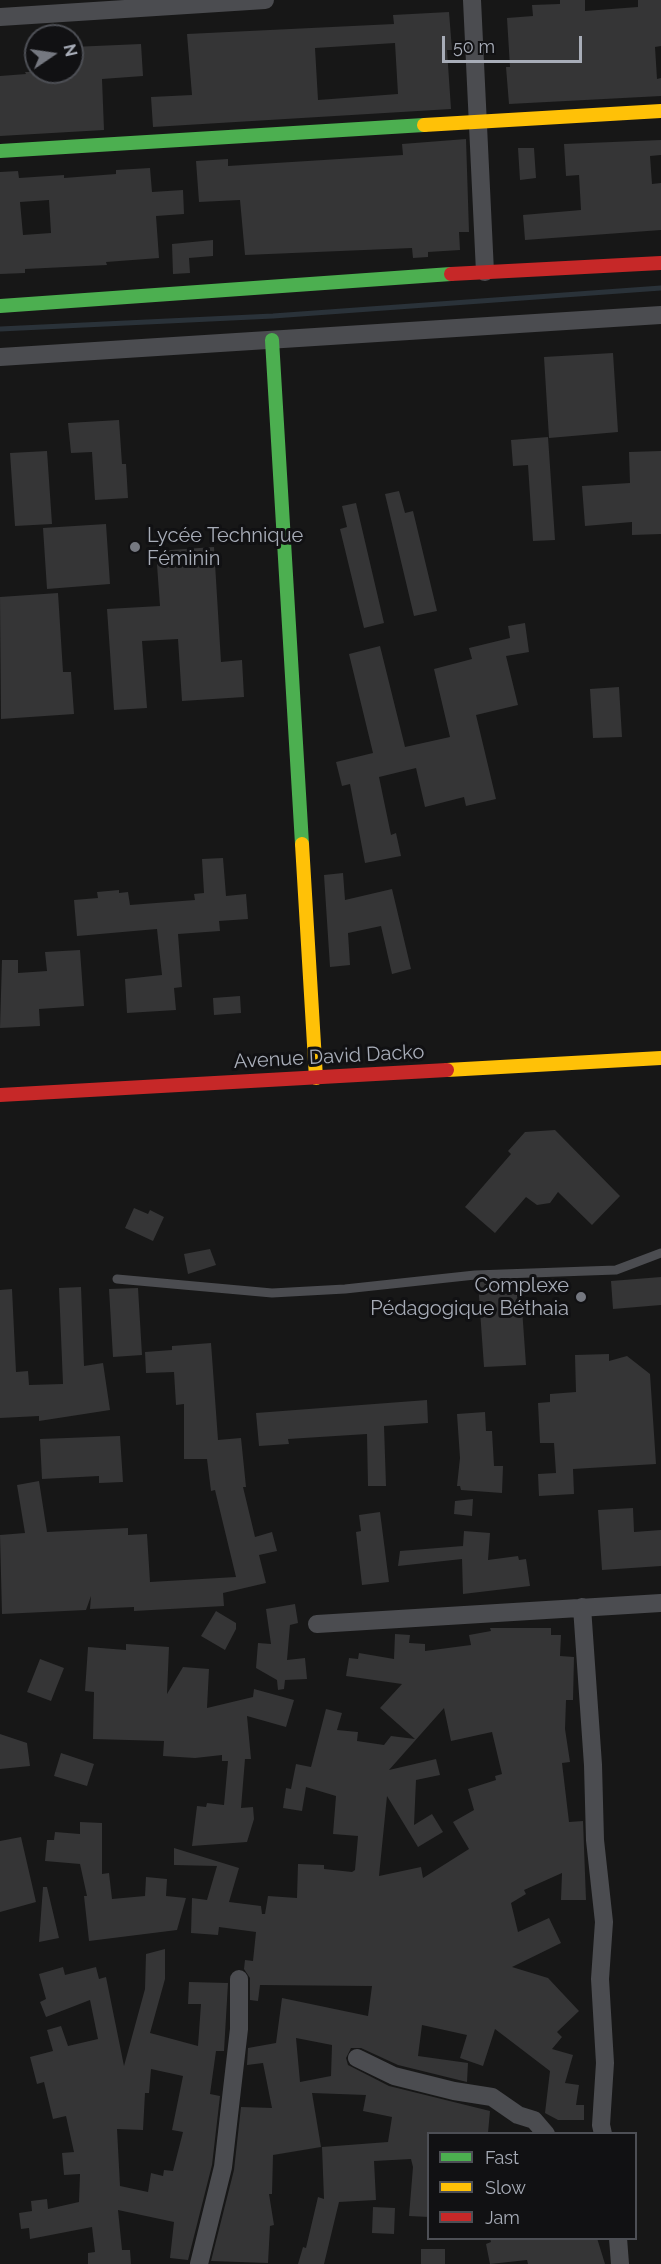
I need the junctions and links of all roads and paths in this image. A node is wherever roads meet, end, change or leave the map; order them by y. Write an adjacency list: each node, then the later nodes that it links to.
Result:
1 (265, 0): 3 (street)
2 (472, 0): 5 (street)
3 (0, 17)
4 (661, 111): 5 (street)
5 (479, 120): 6 (street); 8 (street)
6 (0, 151)
7 (661, 263): 8 (street)
8 (485, 272): 9 (street)
9 (0, 306)
10 (661, 315): 11 (street)
11 (272, 340): 12 (street); 14 (street)
12 (0, 357)
13 (661, 1058): 14 (street, Avenue David Dacko)
14 (316, 1078): 15 (street, Avenue David Dacko)
15 (0, 1095)
16 (661, 1253): 17 (lane)
17 (117, 1279)
18 (661, 1603): 19 (street)
19 (582, 1607): 20 (street); 24 (street)
20 (317, 1624)
21 (239, 1979): 26 (street)
22 (357, 2058): 23 (street)
23 (545, 2132)
24 (603, 2132)
25 (618, 2240): 27 (street)
26 (199, 2264)
27 (620, 2264)

